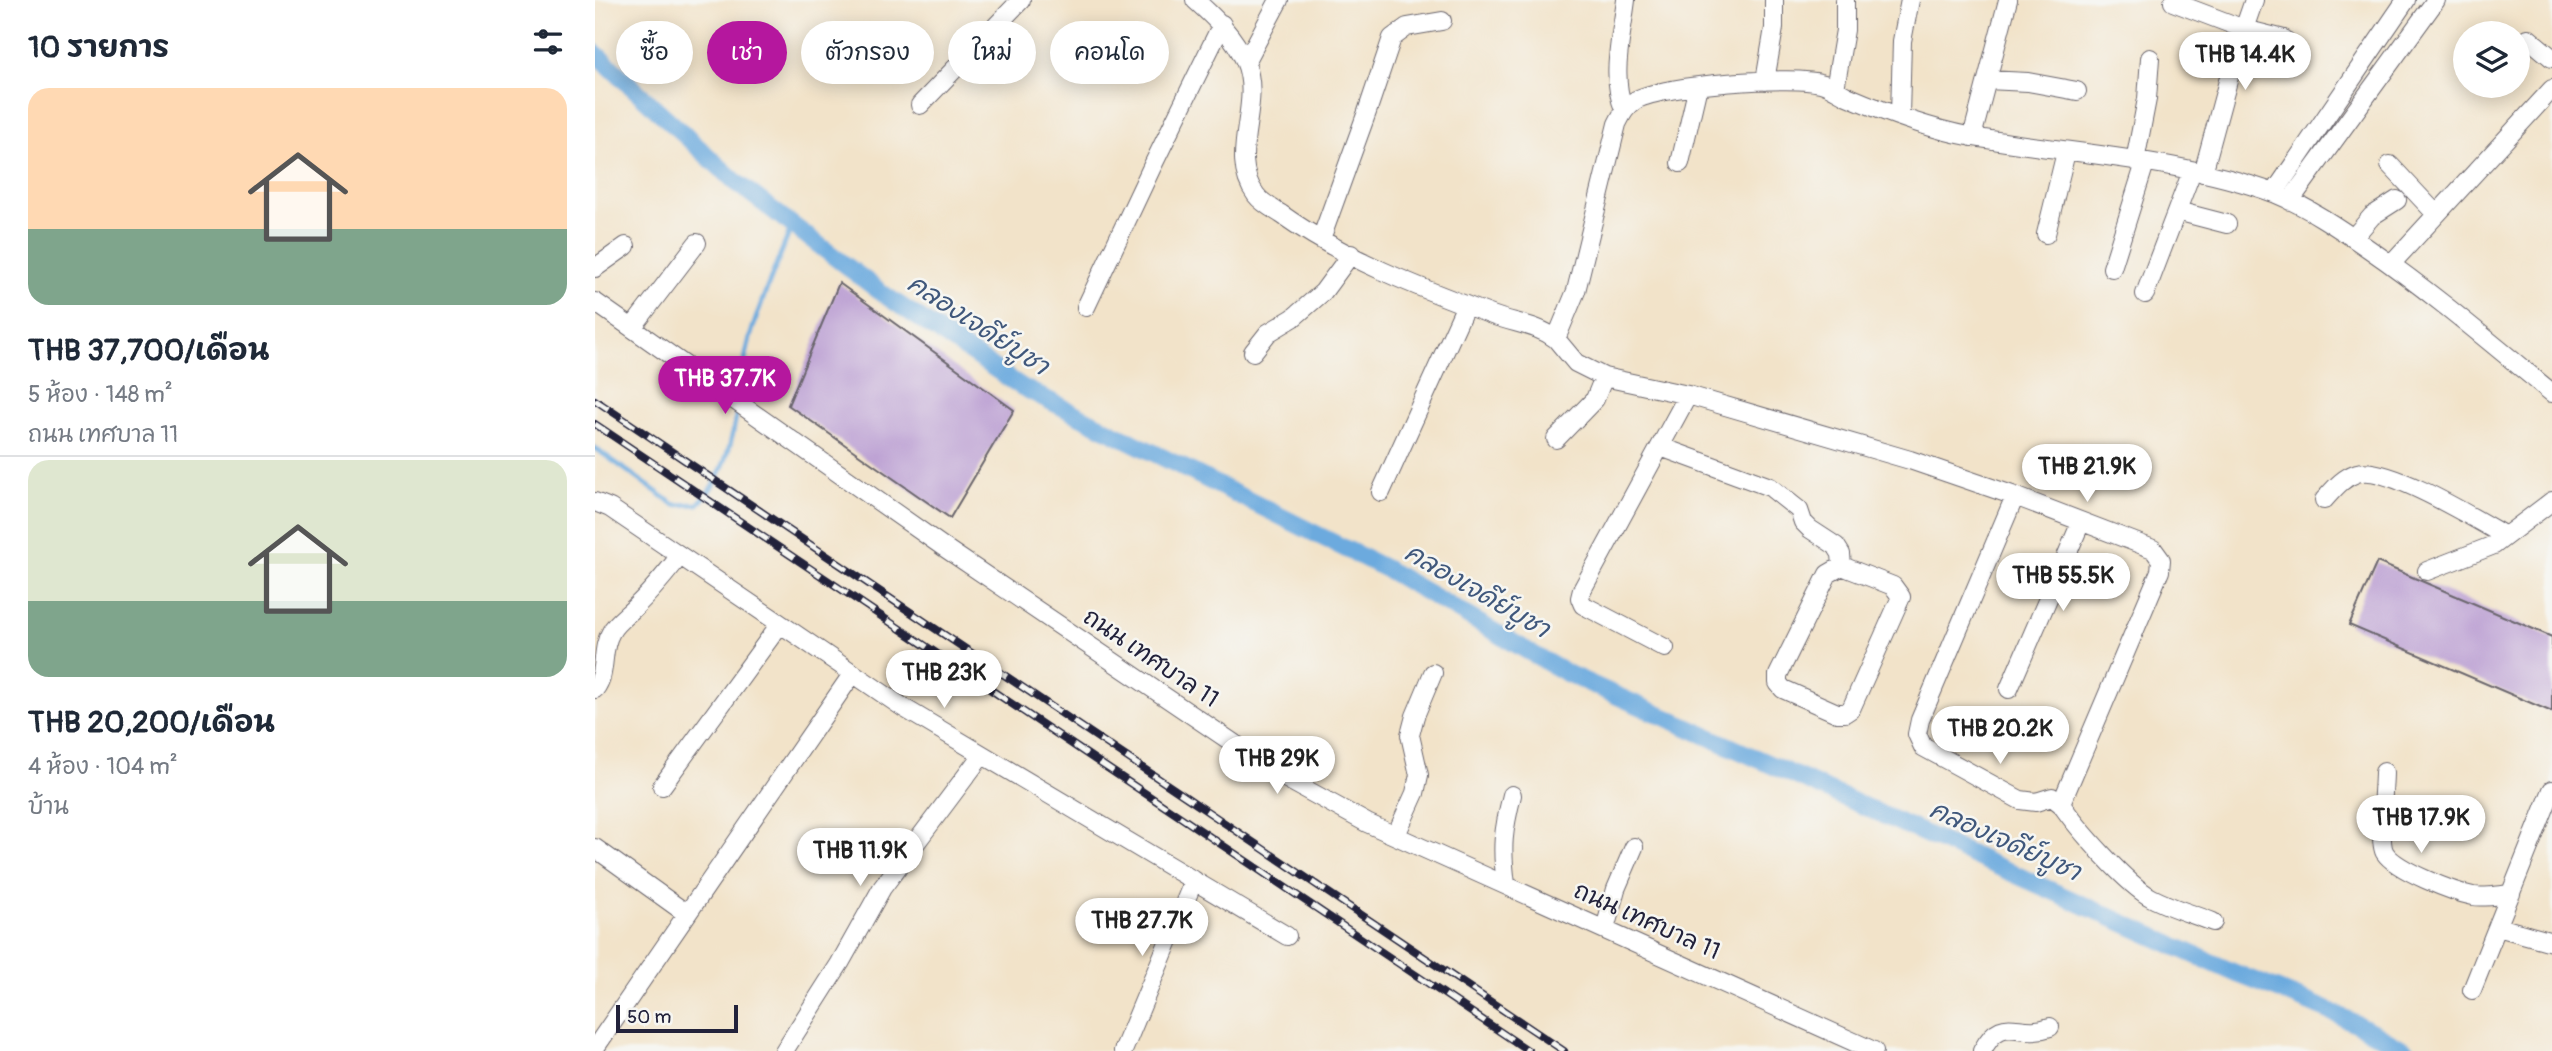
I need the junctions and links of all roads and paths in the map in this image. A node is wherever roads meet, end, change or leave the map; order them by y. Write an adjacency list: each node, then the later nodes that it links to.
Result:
1 (1021, 0): 27 (street)
2 (1195, 0): 14 (street)
3 (1279, 0): 20 (street)
4 (1626, 0): 28 (street)
5 (1775, 0): 22 (street)
6 (1845, 0): 24 (street)
7 (1910, 0): 29 (street)
8 (2008, 0): 21 (street)
9 (2254, 0): 15 (street)
10 (2406, 0): 36 (street)
11 (2436, 0): 36 (street)
12 (2173, 2): 15 (street)
13 (1442, 21): 43 (street)
14 (1222, 24): 20 (street); 53 (street)
15 (2244, 29): 16 (street); 35 (street)
16 (2284, 39)
17 (2530, 40): 19 (street)
18 (2150, 58): 32 (street)
19 (2552, 58)
20 (1246, 62): 43 (street)
21 (1987, 80): 26 (street); 30 (street)
22 (1765, 81): 23 (street); 24 (street)
23 (1698, 86): 28 (street); 33 (street)
24 (1835, 89): 29 (street)
25 (2552, 89): 39 (street)
26 (2077, 91)
27 (921, 106)
28 (1624, 109): 55 (street)
29 (1900, 115): 30 (street)
30 (1972, 136): 31 (street)
31 (2066, 152): 32 (street); 41 (street)
32 (2140, 162): 35 (street); 49 (street)
33 (1680, 163)
34 (2390, 165): 39 (street)
35 (2197, 172): 36 (street); 38 (street)
36 (2282, 197): 42 (street)
37 (2397, 200): 42 (street)
38 (2177, 211): 40 (street); 50 (street)
39 (2436, 214): 47 (street)
40 (2227, 224)
41 (2046, 234)
42 (2353, 238): 47 (street)
43 (1321, 239): 46 (street)
44 (698, 243): 54 (street)
45 (626, 246): 48 (street)
46 (1351, 254): 52 (street); 56 (street)
47 (2391, 264): 58 (street)
48 (595, 268)
49 (2112, 268)
50 (2145, 295)
51 (595, 302): 54 (street, ถนน เทศบาล 11)
52 (1466, 305): 55 (street); 62 (street)
53 (1086, 307)
54 (632, 328): 84 (street, ถนน เทศบาล 11)
55 (1556, 339): 57 (street)
56 (1253, 352)
57 (1604, 377): 59 (street); 60 (street)
58 (2552, 393)
59 (1688, 395): 61 (street); 63 (street)
60 (1556, 439)
61 (1661, 447): 70 (street); 73 (street)
62 (1381, 492)
63 (2015, 496): 67 (street); 83 (street)
64 (2324, 500): 68 (street)
65 (2552, 500): 68 (street)
66 (595, 502): 69 (street)
67 (2081, 522): 77 (street); 83 (street)
68 (2505, 536): 71 (street)
69 (680, 556): 72 (street); 76 (street)
70 (1842, 566): 70 (street)
71 (2427, 572)
72 (780, 624): 74 (street); 80 (street)
73 (1665, 648)
74 (853, 673): 78 (street); 90 (street)
75 (1433, 673): 84 (street)
76 (595, 689)
77 (2009, 689)
78 (981, 756): 87 (street); 99 (street)
79 (2384, 772): 89 (street)
80 (662, 786)
81 (2552, 790): 89 (street)
82 (1512, 795): 88 (street)
83 (2061, 804): 91 (street)
84 (1396, 835): 88 (street, ถนน เทศบาล 11)
85 (1634, 847): 93 (street)
86 (595, 848): 90 (street)
87 (1194, 880): 94 (street); 100 (street)
88 (1506, 884): 93 (street, ถนน เทศบาล 11)
89 (2511, 894): 92 (street)
90 (687, 914): 98 (street)
91 (2213, 922)
92 (2498, 927): 95 (street); 96 (street)
93 (1605, 929): 101 (street, ถนน เทศบาล 11)
94 (1287, 936)
95 (2552, 942)
96 (2472, 990)
97 (2050, 1027): 102 (street)
98 (595, 1048)
99 (784, 1051)
100 (1123, 1051)
101 (1874, 1051)
102 (1982, 1051)

